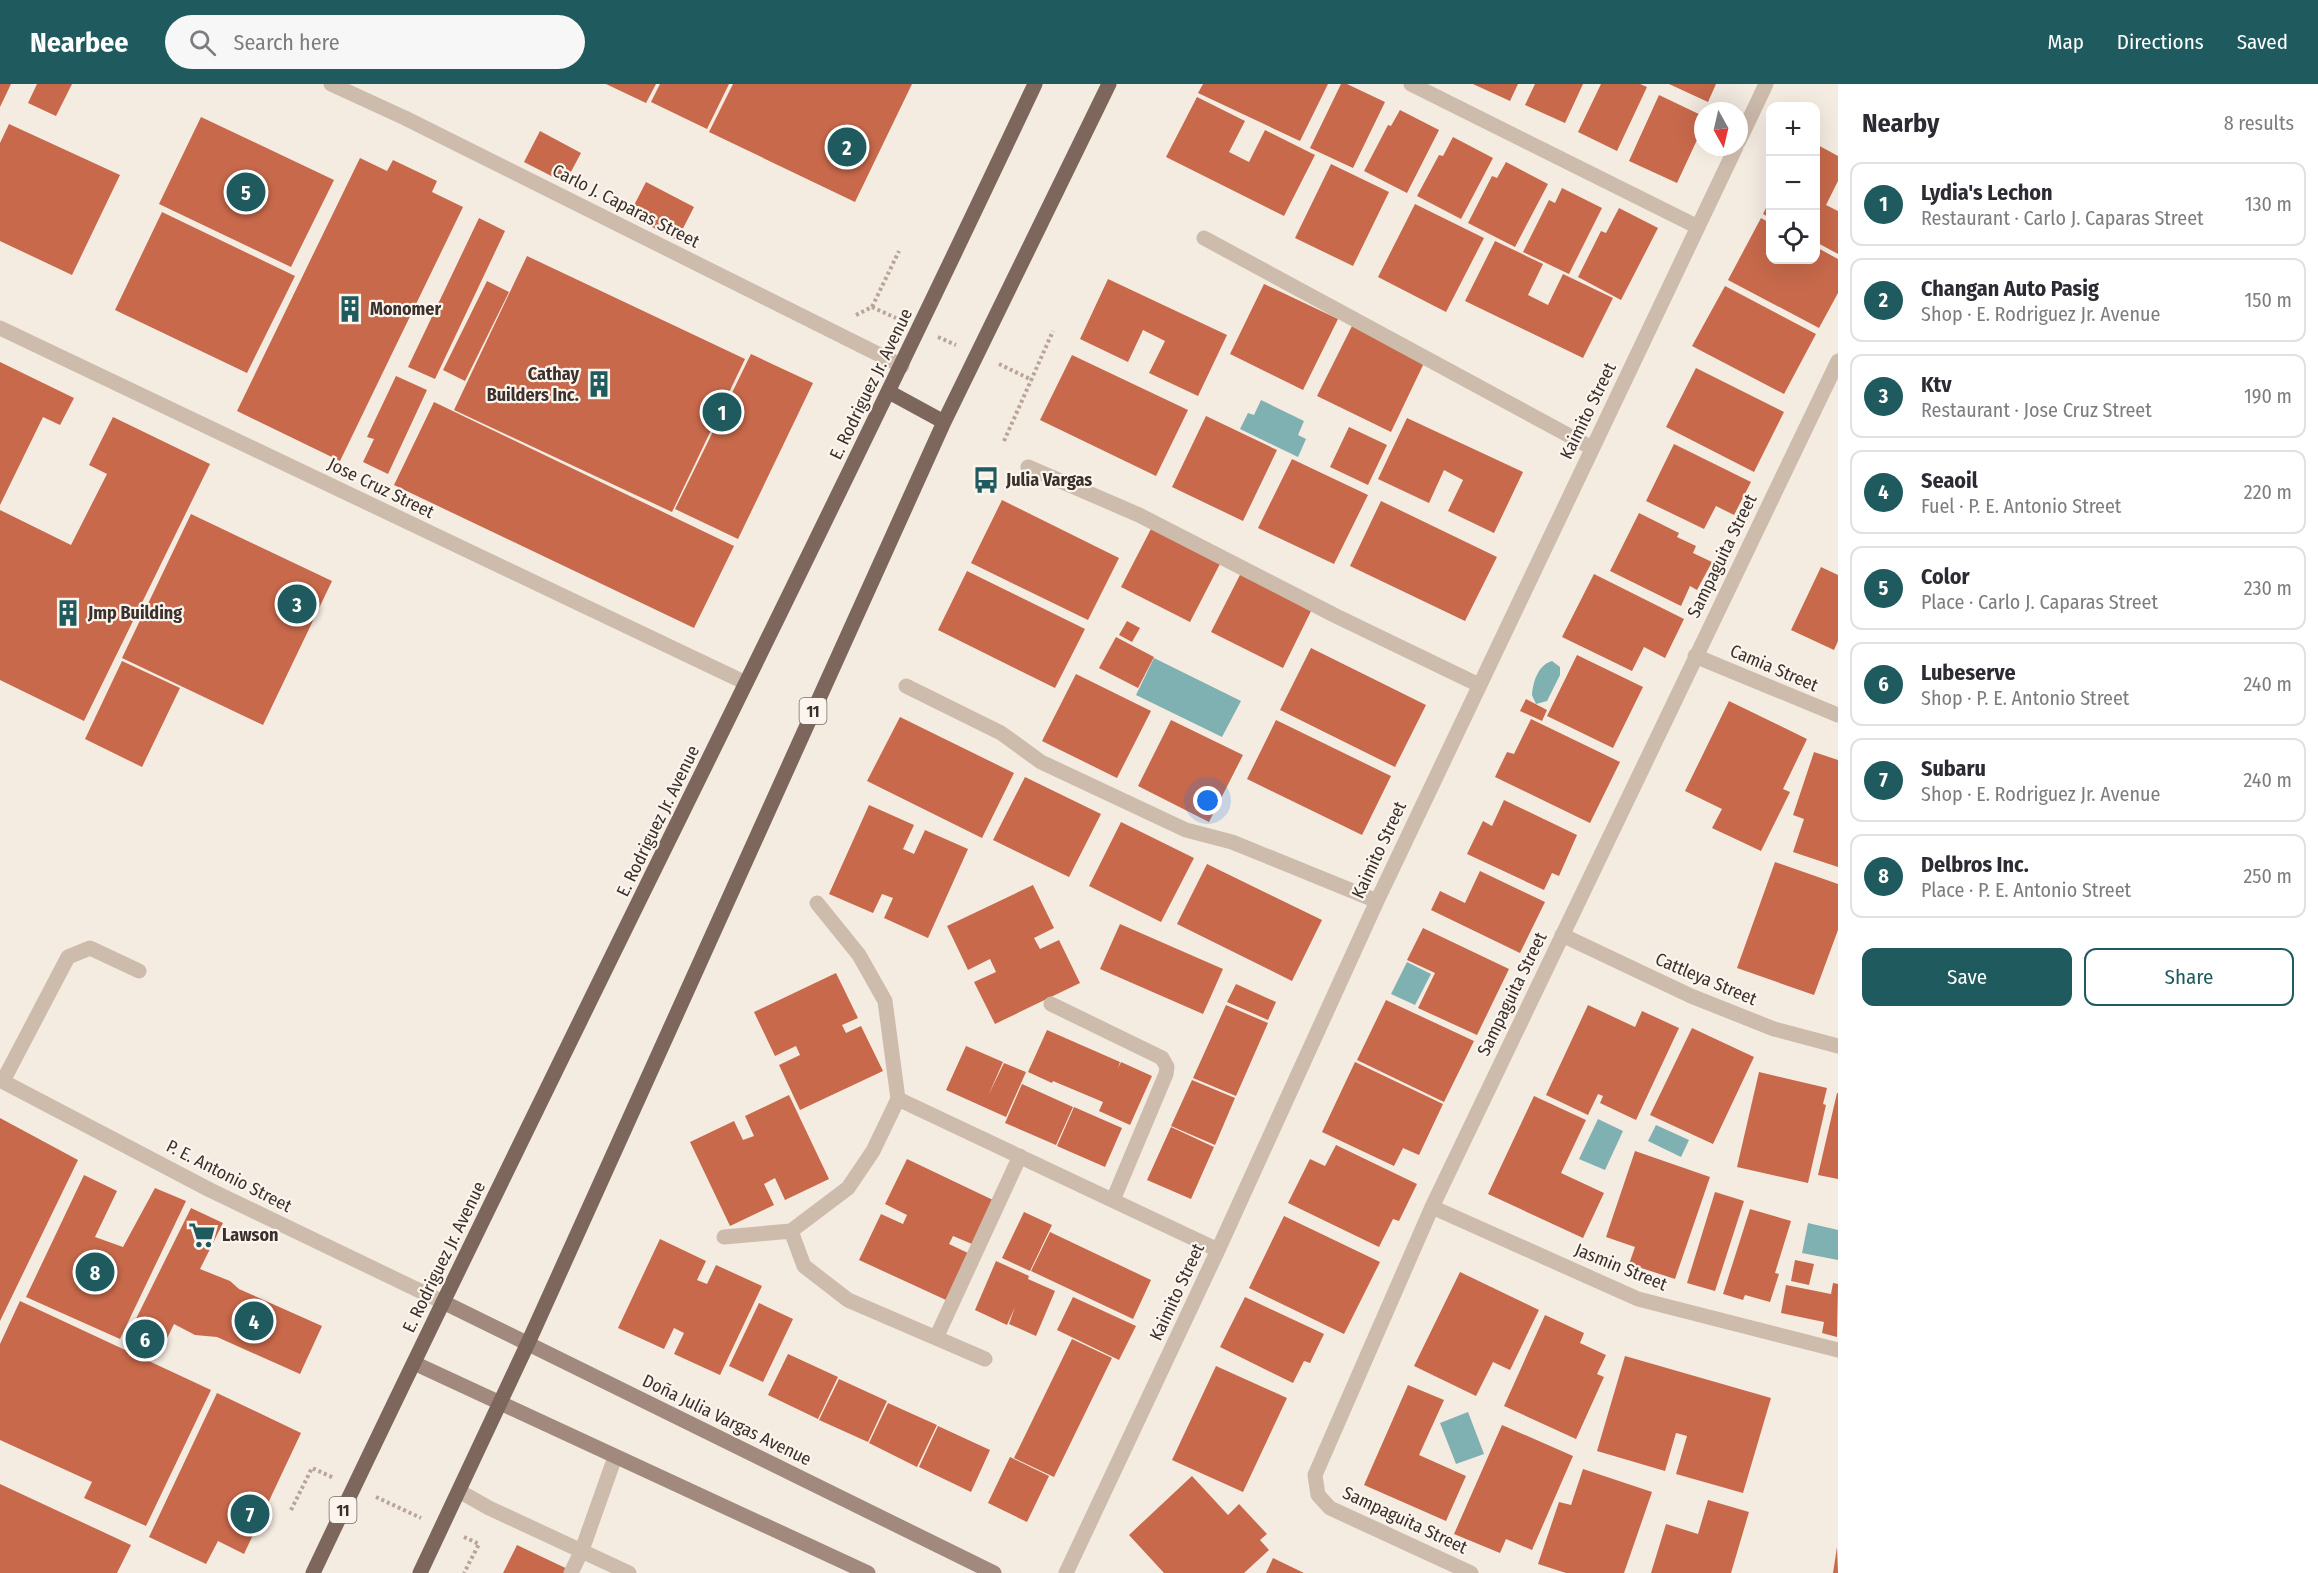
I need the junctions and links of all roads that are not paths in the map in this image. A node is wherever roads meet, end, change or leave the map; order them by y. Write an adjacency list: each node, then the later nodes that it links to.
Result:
1 (331, 84): 12 (street, Carlo J. Caparas Street)
2 (1035, 84): 12 (main road, E. Rodriguez Jr. Avenue / 11)
3 (1109, 84): 14 (main road, 11)
4 (1411, 84): 8 (street)
5 (1767, 84): 6 (street)
6 (1748, 123)
7 (1732, 156): 8 (street, Kaimito Street)
8 (1698, 227): 15 (street, Kaimito Street)
9 (1204, 238): 15 (street)
10 (0, 328): 18 (street, Jose Cruz Street)
11 (1838, 361): 17 (street, Sampaguita Street)
12 (902, 366): 13 (main road, E. Rodriguez Jr. Avenue / 11)
13 (889, 392): 14 (main road); 18 (main road, E. Rodriguez Jr. Avenue / 11)
14 (944, 422): 38 (main road, 11)
15 (1592, 448): 19 (street, Kaimito Street)
16 (1028, 467): 19 (street)
17 (1695, 656): 21 (street, Camia Street); 24 (street, Sampaguita Street)
18 (746, 683): 36 (main road, E. Rodriguez Jr. Avenue / 11)
19 (1479, 685): 22 (street, Kaimito Street)
20 (906, 686): 22 (street)
21 (1838, 715)
22 (1377, 901): 35 (street, Kaimito Street)
23 (817, 903): 29 (street)
24 (1562, 935): 27 (street, Cattleya Street); 32 (street, Sampaguita Street)
25 (139, 971): 28 (street)
26 (1051, 1005): 31 (street)
27 (1838, 1046)
28 (2, 1081): 36 (street, P. E. Antonio Street)
29 (898, 1099): 30 (street); 33 (street)
30 (1020, 1156): 31 (street); 37 (street)
31 (1113, 1200): 35 (street)
32 (1432, 1207): 39 (street, Jasmin Street); 53 (street, Sampaguita Street)
33 (791, 1231): 34 (street); 37 (street)
34 (724, 1238)
35 (1218, 1250): 52 (street, Kaimito Street)
36 (443, 1302): 38 (main road, Doña Julia Vargas Avenue); 41 (main road, E. Rodriguez Jr. Avenue / 11)
37 (936, 1338): 40 (street)
38 (528, 1342): 42 (main road, 11); 51 (main road, Doña Julia Vargas Avenue)
39 (1838, 1350)
40 (985, 1359)
41 (414, 1363): 42 (main road); 46 (main road, E. Rodriguez Jr. Avenue / 11)
42 (499, 1402): 43 (main road); 44 (main road, 11)
43 (615, 1457): 45 (street); 50 (main road)
44 (459, 1491): 45 (street); 47 (main road, 11)
45 (582, 1550): 48 (street); 49 (street)
46 (313, 1573)
47 (420, 1573)
48 (571, 1573)
49 (629, 1573)
50 (868, 1573)
51 (994, 1573)
52 (1066, 1573)
53 (1471, 1573)

